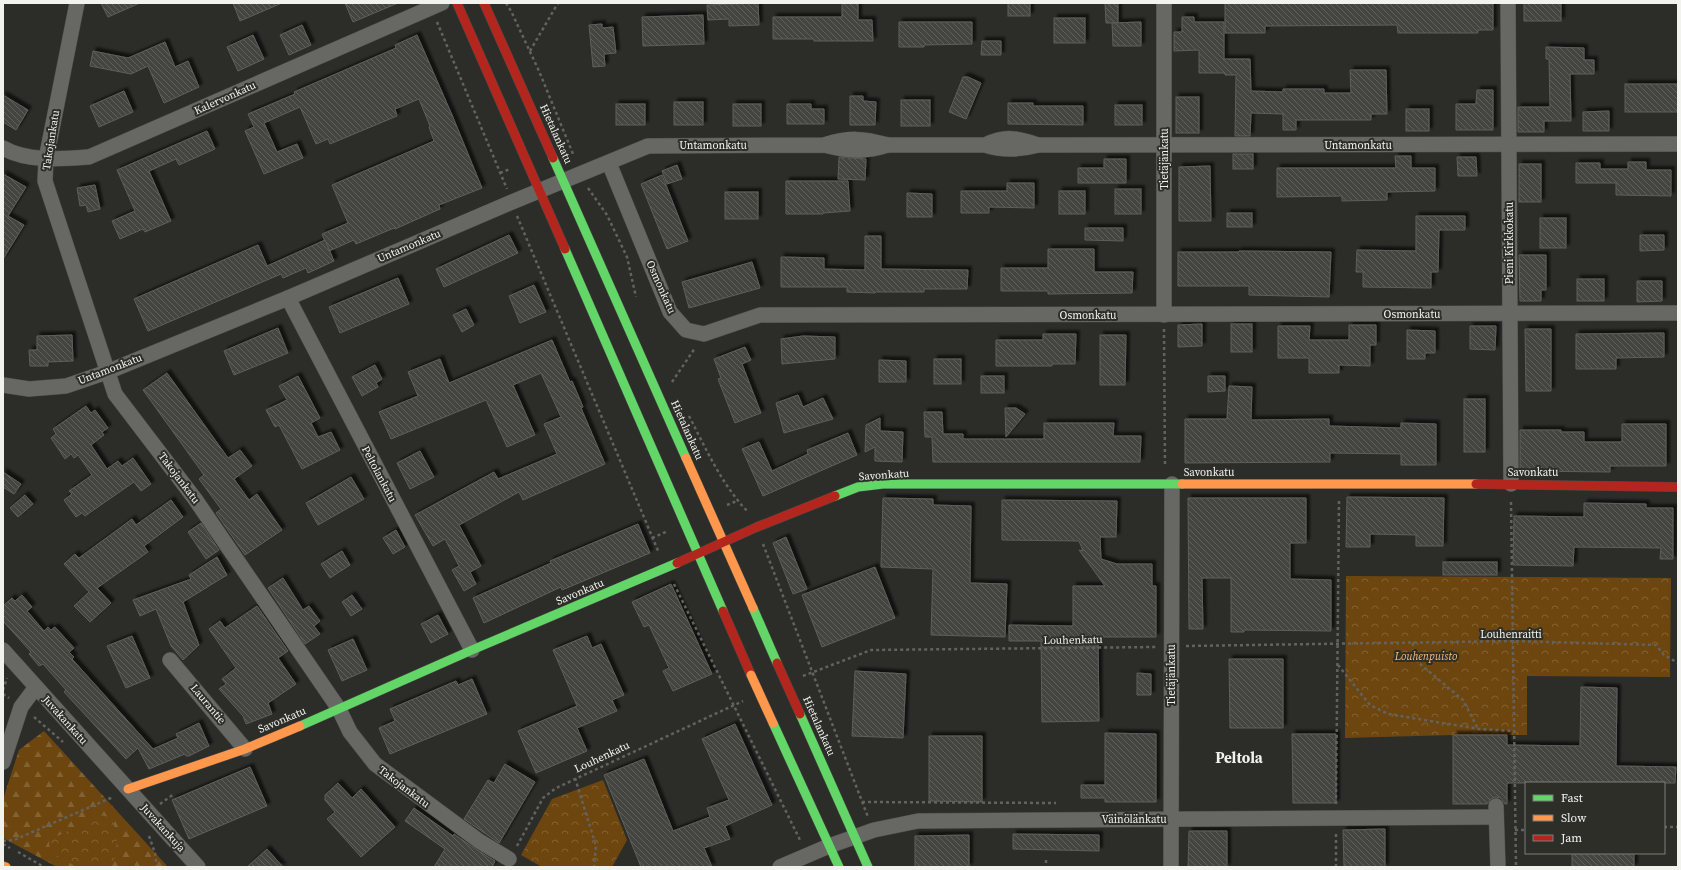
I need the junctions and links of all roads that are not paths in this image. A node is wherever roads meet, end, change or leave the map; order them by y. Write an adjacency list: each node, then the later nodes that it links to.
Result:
1 (77, 3): 11 (street, Takojankatu)
2 (457, 3): 14 (main road)
3 (484, 3): 13 (main road, Hietalankatu)
4 (1164, 3): 9 (street, Tietäjänkatu)
5 (1508, 3): 7 (street, Pieni Kirkkokatu)
6 (437, 5): 11 (street, Kalervonkatu)
7 (1508, 144): 8 (street, Untamonkatu); 9 (street, Untamonkatu); 17 (street, Pieni Kirkkokatu)
8 (1678, 144)
9 (1164, 145): 12 (street, Untamonkatu); 18 (street, Tietäjänkatu)
10 (3, 148): 11 (street, Kalervonkatu)
11 (46, 159): 19 (street, Takojankatu)
12 (609, 163): 13 (street, Untamonkatu); 18 (street, Osmonkatu)
13 (564, 182): 14 (street, Untamonkatu); 24 (main road, Hietalankatu)
14 (540, 191): 15 (street, Untamonkatu); 25 (main road)
15 (288, 298): 19 (street, Untamonkatu); 27 (street, Peltolankatu)
16 (1678, 313): 17 (street, Osmonkatu)
17 (1509, 314): 18 (street, Osmonkatu); 22 (street, Pieni Kirkkokatu)
18 (1164, 315)
19 (107, 372): 20 (street, Untamonkatu); 30 (street, Takojankatu)
20 (3, 385)
21 (1169, 484): 22 (main road, Savonkatu); 24 (main road, Savonkatu); 34 (street, Tietäjänkatu)
22 (1511, 484): 23 (main road, Savonkatu)
23 (1678, 486)
24 (723, 542): 25 (main road, Savonkatu); 35 (main road, Hietalankatu, bridge)
25 (698, 553): 27 (main road, Savonkatu); 36 (main road, bridge)
26 (3, 650): 29 (street, Juvakankatu)
27 (472, 650): 30 (main road, Savonkatu)
28 (170, 660): 31 (street, Laurantie)
29 (36, 687): 32 (street); 33 (street, Juvakankatu)
30 (339, 709): 31 (main road, Savonkatu); 37 (street, Takojankatu)
31 (245, 749): 33 (main road, Savonkatu)
32 (3, 762)
33 (128, 789): 40 (street, Juvakankuja)
34 (1171, 819): 35 (street, Väinölänkatu); 44 (street, Tietäjänkatu); 45 (street, Väinölänkatu)
35 (855, 837): 36 (street, Väinölänkatu); 43 (main road, Hietalankatu)
36 (829, 846): 41 (street, Väinölänkatu); 42 (main road)
37 (509, 859)
38 (3, 866): 39 (main road)
39 (6, 867)
40 (198, 867)
41 (780, 867)
42 (838, 867)
43 (868, 867)
44 (1171, 867)
45 (1498, 867)

